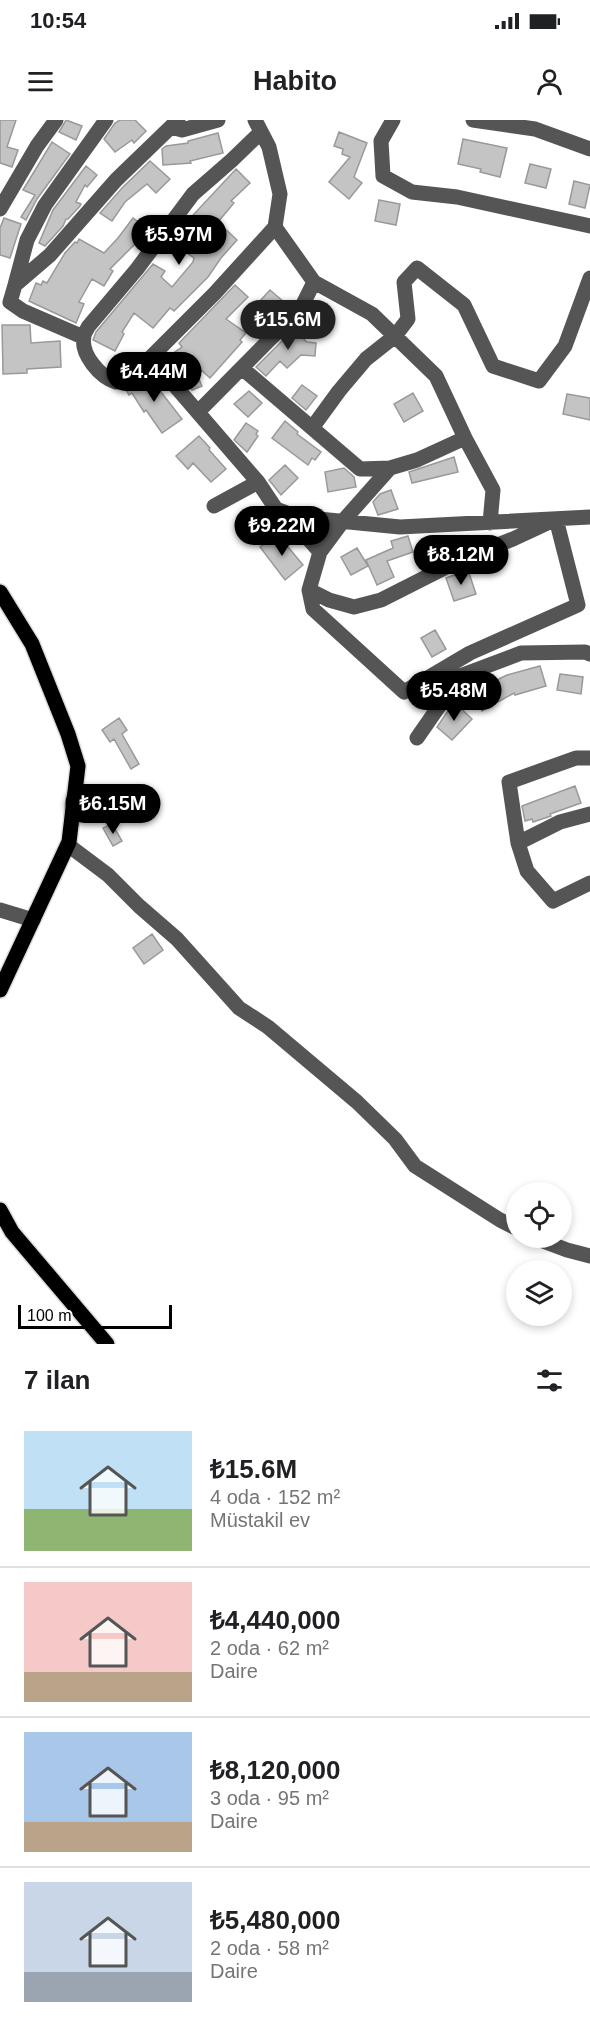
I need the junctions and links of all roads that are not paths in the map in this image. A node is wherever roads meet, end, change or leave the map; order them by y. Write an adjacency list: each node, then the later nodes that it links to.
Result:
1 (56, 120): 10 (street)
2 (106, 120): 15 (street)
3 (218, 120): 6 (street)
4 (393, 120): 11 (street)
5 (473, 120): 7 (street)
6 (174, 123): 15 (street)
7 (536, 124): 9 (street)
8 (258, 126): 12 (street); 17 (street)
9 (590, 149)
10 (0, 209)
11 (590, 226)
12 (275, 227): 14 (street); 18 (street)
13 (590, 278): 16 (street)
14 (314, 282): 16 (street); 19 (street)
15 (15, 285): 17 (street)
16 (395, 336): 21 (street); 22 (street)
17 (83, 337): 18 (street)
18 (151, 358): 20 (street)
19 (243, 369): 20 (street); 21 (street)
20 (198, 412): 24 (street)
21 (312, 428): 23 (street)
22 (465, 438): 23 (street); 30 (street)
23 (390, 468): 29 (street)
24 (258, 482): 25 (street); 26 (street)
25 (214, 506)
26 (284, 512): 29 (street); 31 (street)
27 (590, 516): 28 (street)
28 (556, 519): 30 (street); 32 (street); 32 (street)
29 (343, 521): 30 (street); 31 (street)
30 (490, 523)
31 (320, 552): 32 (street)
32 (309, 590)
33 (0, 592): 39 (main road)
34 (590, 654): 35 (street)
35 (417, 738)
36 (590, 758): 38 (street)
37 (590, 814): 38 (street)
38 (518, 843): 40 (street)
39 (68, 845): 42 (main road); 45 (street)
40 (590, 882)
41 (0, 910): 42 (street)
42 (33, 920): 43 (main road)
43 (0, 990)
44 (0, 1210): 48 (main road)
45 (506, 1223)
46 (562, 1248): 47 (street)
47 (590, 1256)
48 (107, 1344)

